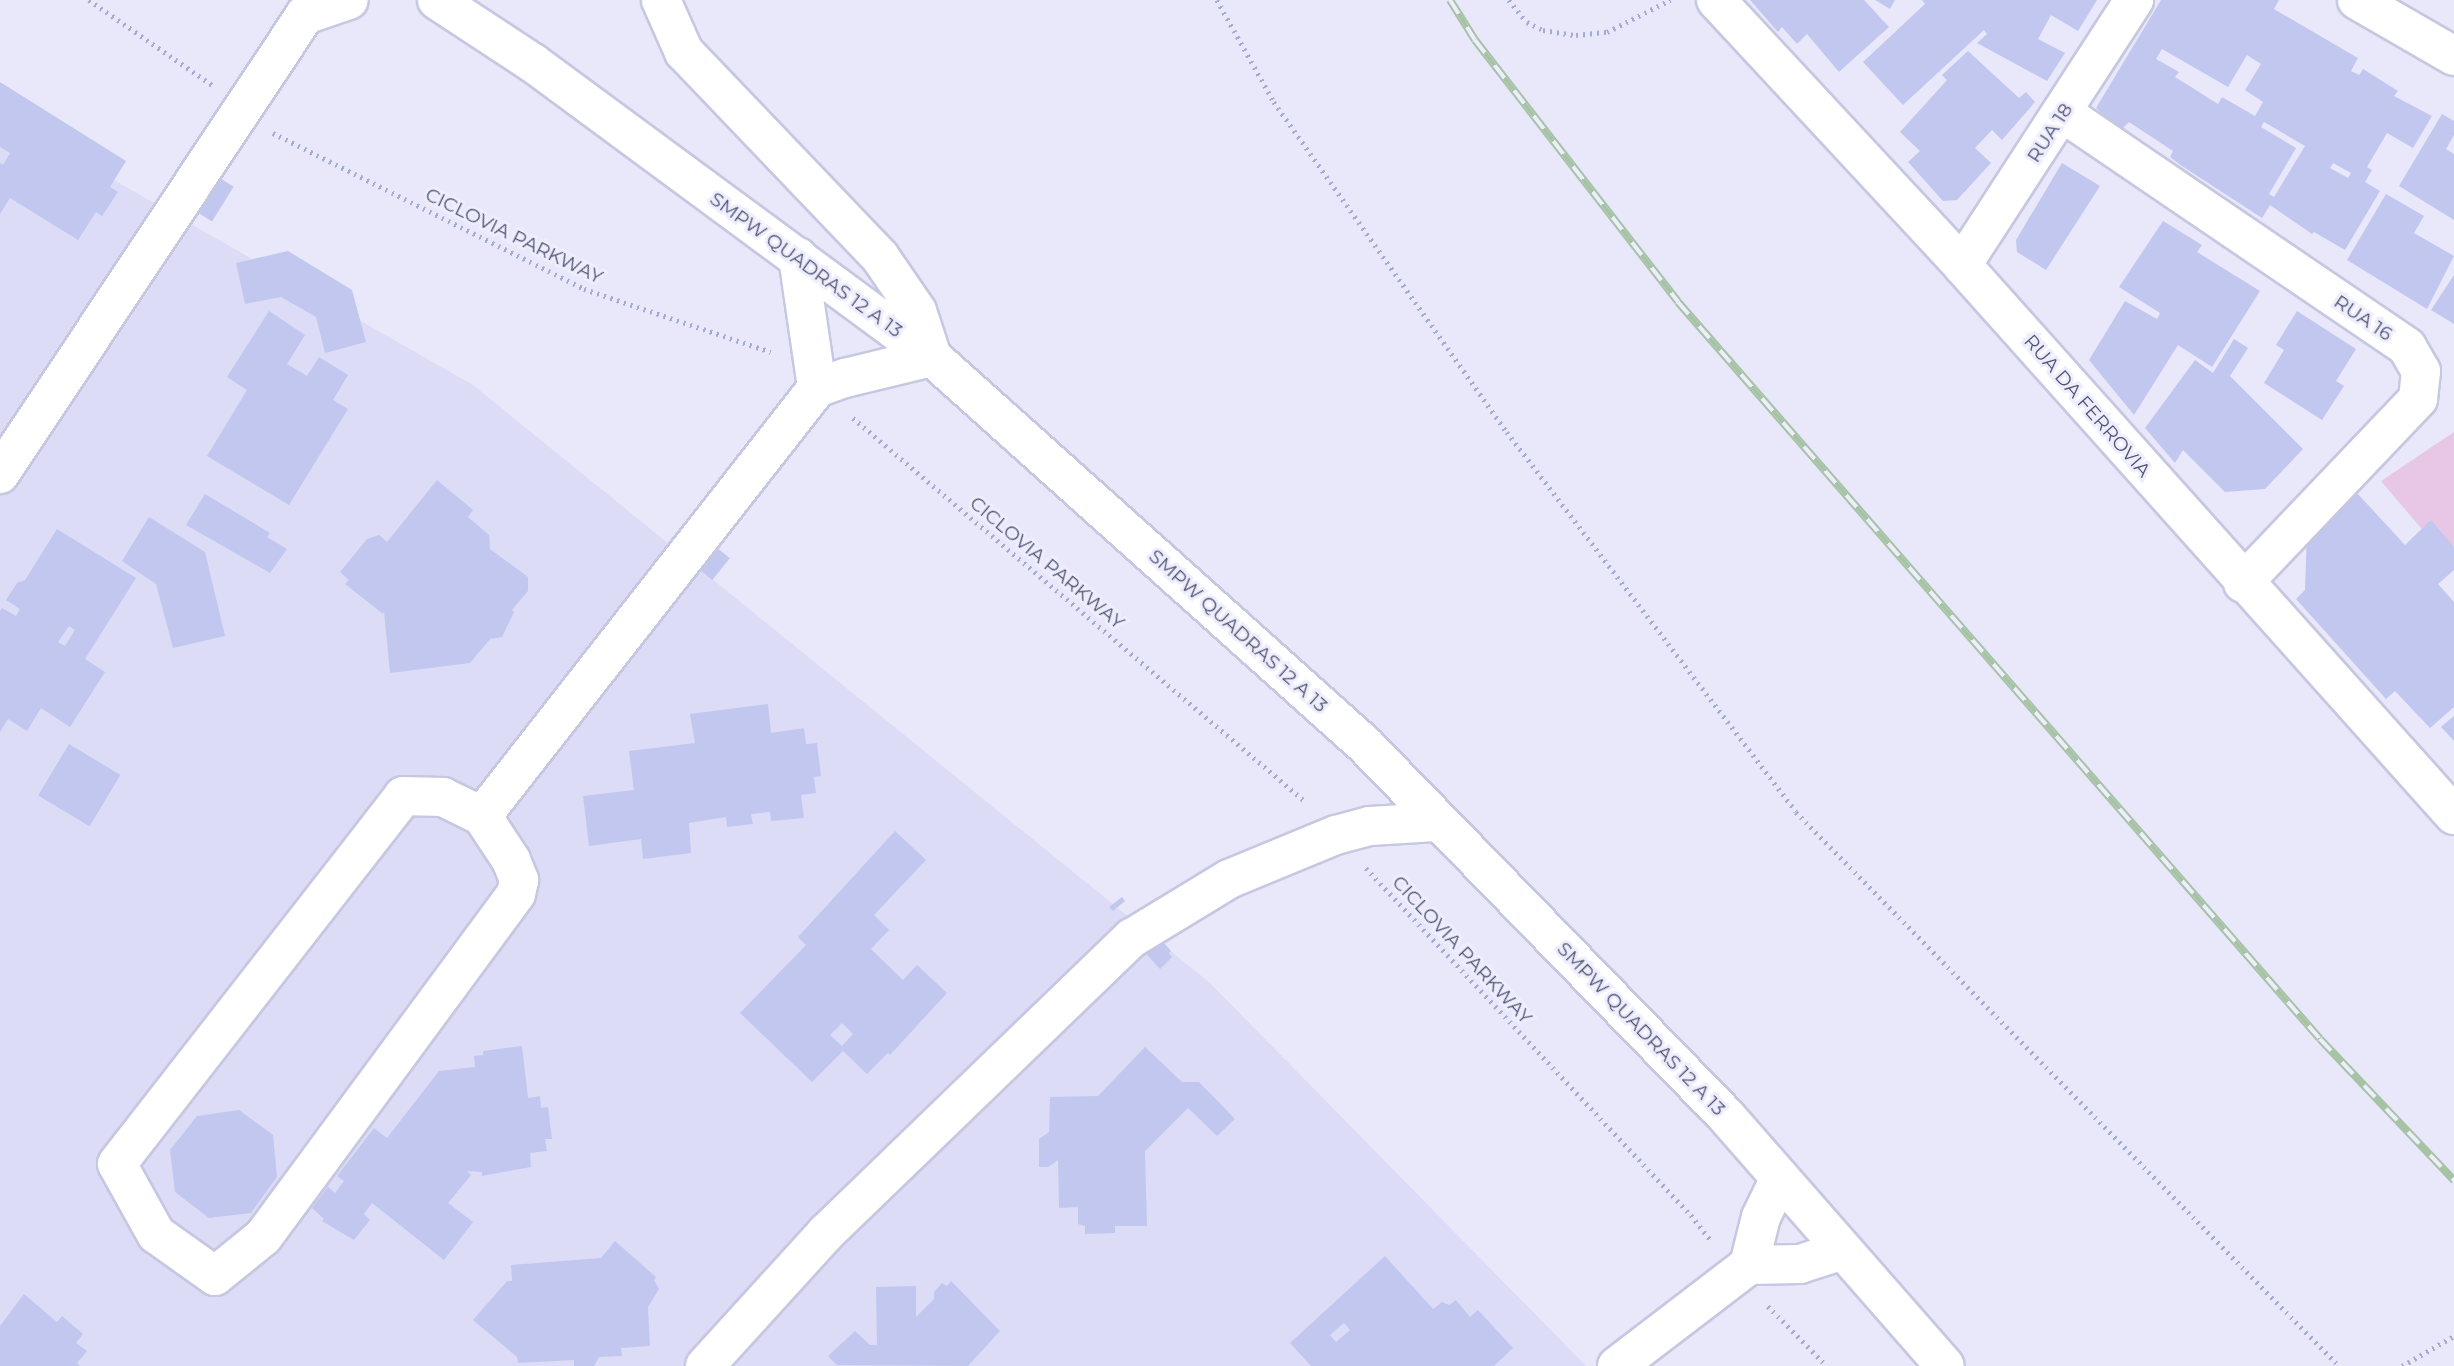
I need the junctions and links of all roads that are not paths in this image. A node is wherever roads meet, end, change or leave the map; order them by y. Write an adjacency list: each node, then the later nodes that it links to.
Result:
1 (349, 0): 7 (street)
2 (438, 0): 10 (street, SMPW QUADRAS 12 A 13)
3 (661, 0): 12 (street)
4 (1716, 0): 11 (street, RUA DA FERROVIA)
5 (2134, 0): 9 (street, RUA 18)
6 (2357, 0): 8 (street)
7 (302, 8): 14 (street)
8 (2454, 56)
9 (2063, 113): 11 (street, RUA 18); 15 (street, RUA 16)
10 (798, 257): 12 (street, SMPW QUADRAS 12 A 13); 13 (street)
11 (1962, 265): 15 (street, RUA DA FERROVIA)
12 (932, 357): 13 (street); 18 (street, SMPW QUADRAS 12 A 13)
13 (817, 388): 17 (street)
14 (0, 474)
15 (2243, 583): 16 (street, RUA DA FERROVIA)
16 (2454, 815)
17 (482, 816): 17 (street)
18 (1436, 822): 19 (street, SMPW QUADRAS 12 A 13); 22 (street)
19 (1780, 1178): 20 (street, SMPW QUADRAS 12 A 13); 21 (street)
20 (1843, 1250): 21 (street); 24 (street, SMPW QUADRAS 12 A 13)
21 (1742, 1269): 23 (street)
22 (705, 1366)
23 (1617, 1366)
24 (1945, 1366)

